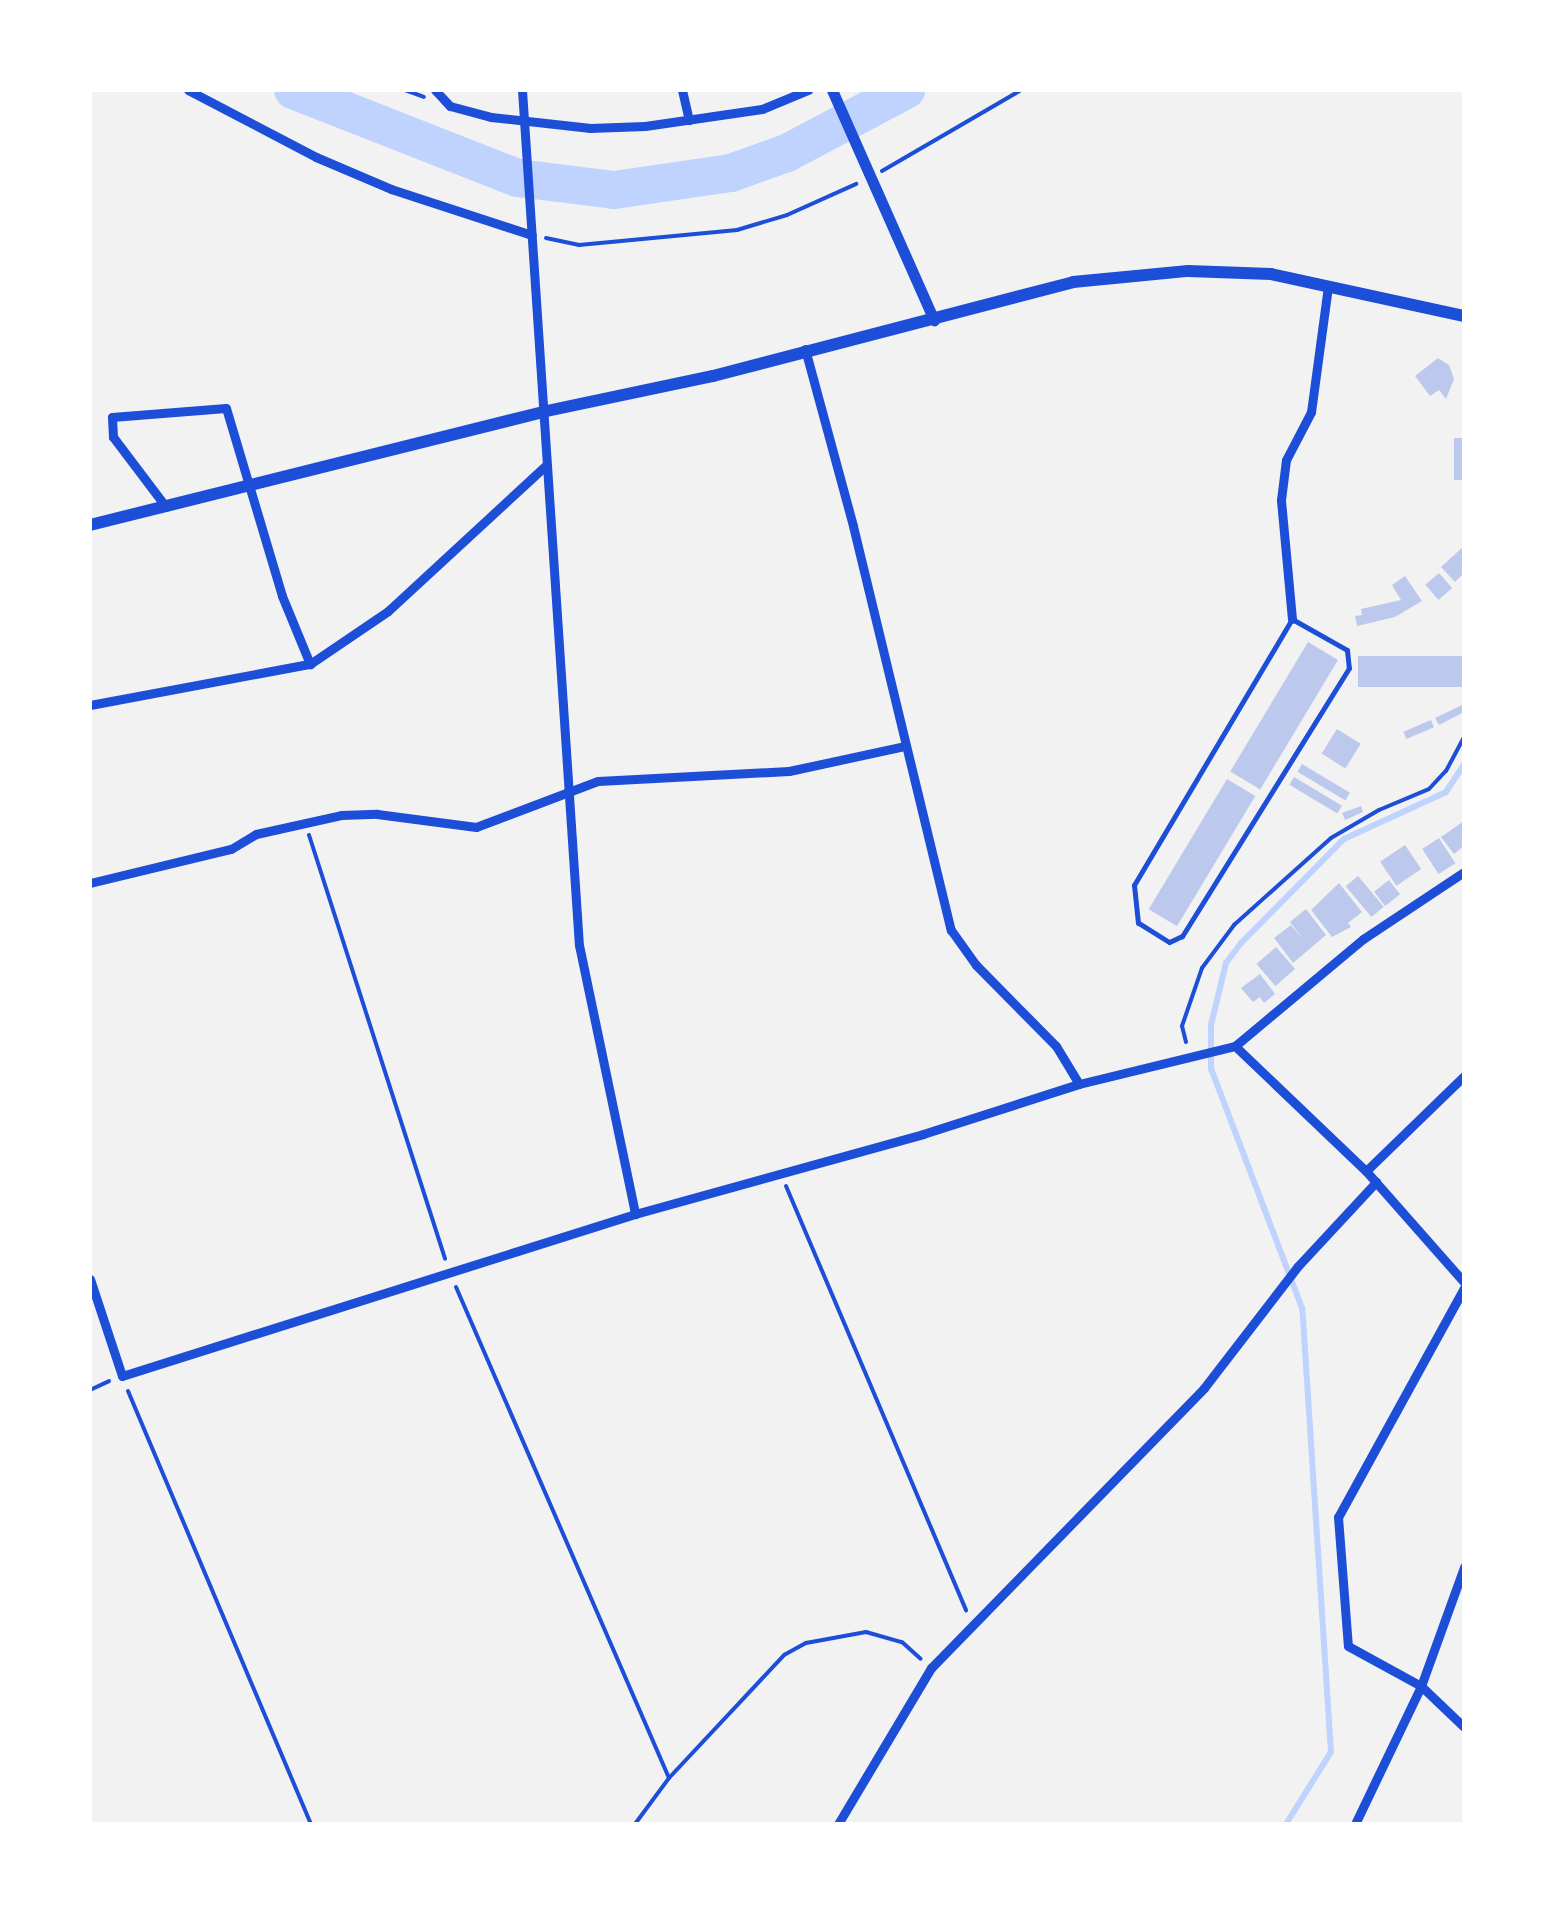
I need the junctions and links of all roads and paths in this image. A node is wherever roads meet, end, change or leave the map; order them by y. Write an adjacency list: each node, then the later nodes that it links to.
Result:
1 (188, 90): 11 (street)
2 (435, 90): 9 (street)
3 (522, 90): 9 (street)
4 (682, 90): 8 (street)
5 (808, 90): 8 (street)
6 (832, 90): 10 (street)
7 (1021, 90): 10 (path)
8 (689, 120): 9 (street)
9 (525, 128): 11 (street)
10 (870, 172): 11 (path); 14 (street)
11 (532, 231): 16 (street)
12 (1328, 286): 13 (main road); 14 (main road); 22 (street)
13 (1464, 316)
14 (934, 320): 15 (main road)
15 (805, 349): 16 (main road); 26 (street)
16 (542, 412): 17 (street); 18 (main road)
17 (545, 466): 23 (street); 27 (street)
18 (252, 486): 19 (main road); 19 (street); 23 (street)
19 (166, 507): 21 (main road)
20 (90, 509): 21 (street)
21 (95, 524)
22 (1292, 618): 22 (lane)
23 (310, 664): 24 (street)
24 (90, 705)
25 (1464, 737): 32 (path)
26 (904, 746): 27 (street); 34 (street)
27 (570, 790): 28 (street); 38 (street)
28 (305, 823): 30 (street); 39 (path)
29 (1464, 872): 31 (street)
30 (90, 883)
31 (1229, 1048): 32 (street); 35 (street)
32 (1190, 1058): 34 (street)
33 (1464, 1076): 35 (street)
34 (1080, 1084): 36 (street)
35 (1366, 1171): 37 (street)
36 (780, 1172): 38 (street); 46 (path)
37 (1376, 1182): 41 (street); 46 (street)
38 (635, 1214): 39 (street)
39 (450, 1273): 42 (street); 50 (path)
40 (90, 1278): 42 (street)
41 (1464, 1285): 48 (street)
42 (122, 1376): 43 (path); 51 (path)
43 (90, 1390)
44 (1464, 1567): 45 (street)
45 (1459, 1594): 48 (street)
46 (972, 1625): 47 (street)
47 (930, 1668): 50 (path); 53 (street)
48 (1420, 1686): 49 (street); 54 (street)
49 (1464, 1727)
50 (668, 1778): 52 (path)
51 (311, 1824)
52 (634, 1824)
53 (838, 1824)
54 (1356, 1824)

